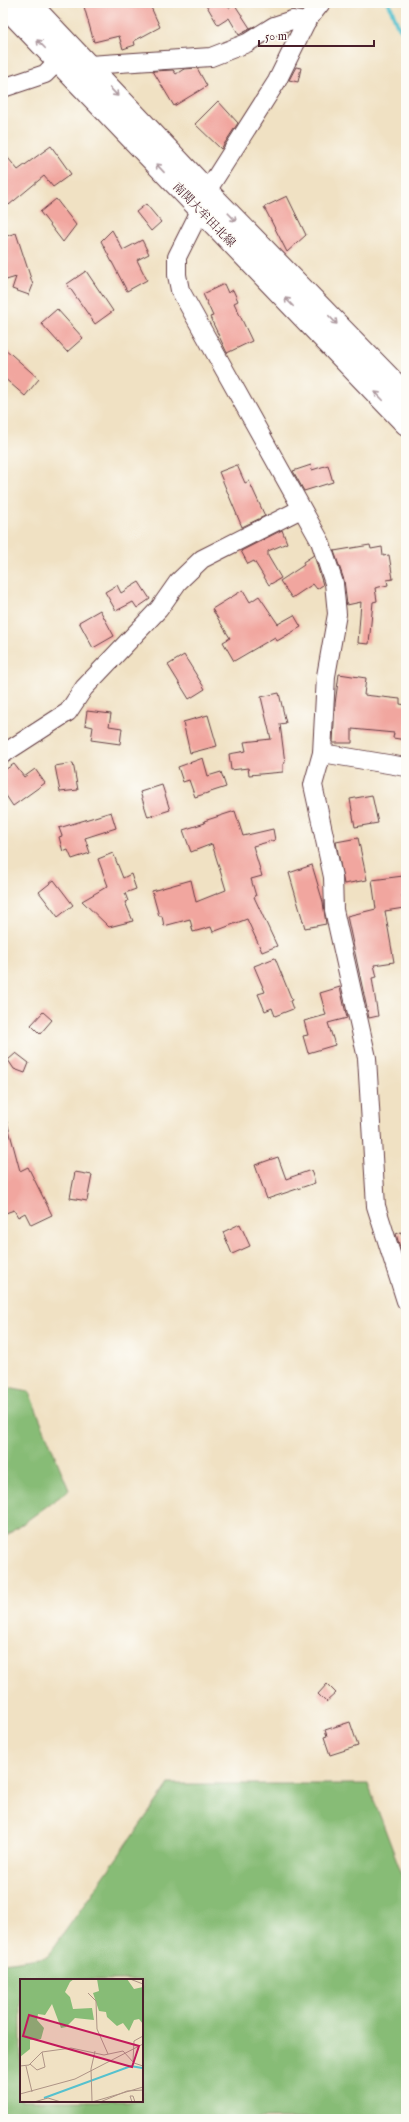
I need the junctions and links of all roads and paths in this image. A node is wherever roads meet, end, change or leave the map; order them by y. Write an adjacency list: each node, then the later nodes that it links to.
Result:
1 (29, 3): 6 (main road, 南関大牟田北線)
2 (321, 3): 4 (street)
3 (3, 4): 5 (main road, 南関大牟田北線, one-way to 3)
4 (306, 22): 6 (street); 8 (street)
5 (58, 61): 6 (street); 7 (street); 9 (main road, 南関大牟田北線, one-way to 5)
6 (89, 65): 8 (main road, 南関大牟田北線, one-way to 8)
7 (3, 88)
8 (207, 191): 9 (street); 10 (main road, 南関大牟田北線, one-way to 10)
9 (200, 211): 11 (main road, 南関大牟田北線, one-way to 9); 12 (street)
10 (406, 395)
11 (406, 424)
12 (301, 509): 13 (street); 14 (street)
13 (322, 753): 15 (street); 16 (street)
14 (3, 754)
15 (406, 767)
16 (406, 1301)

